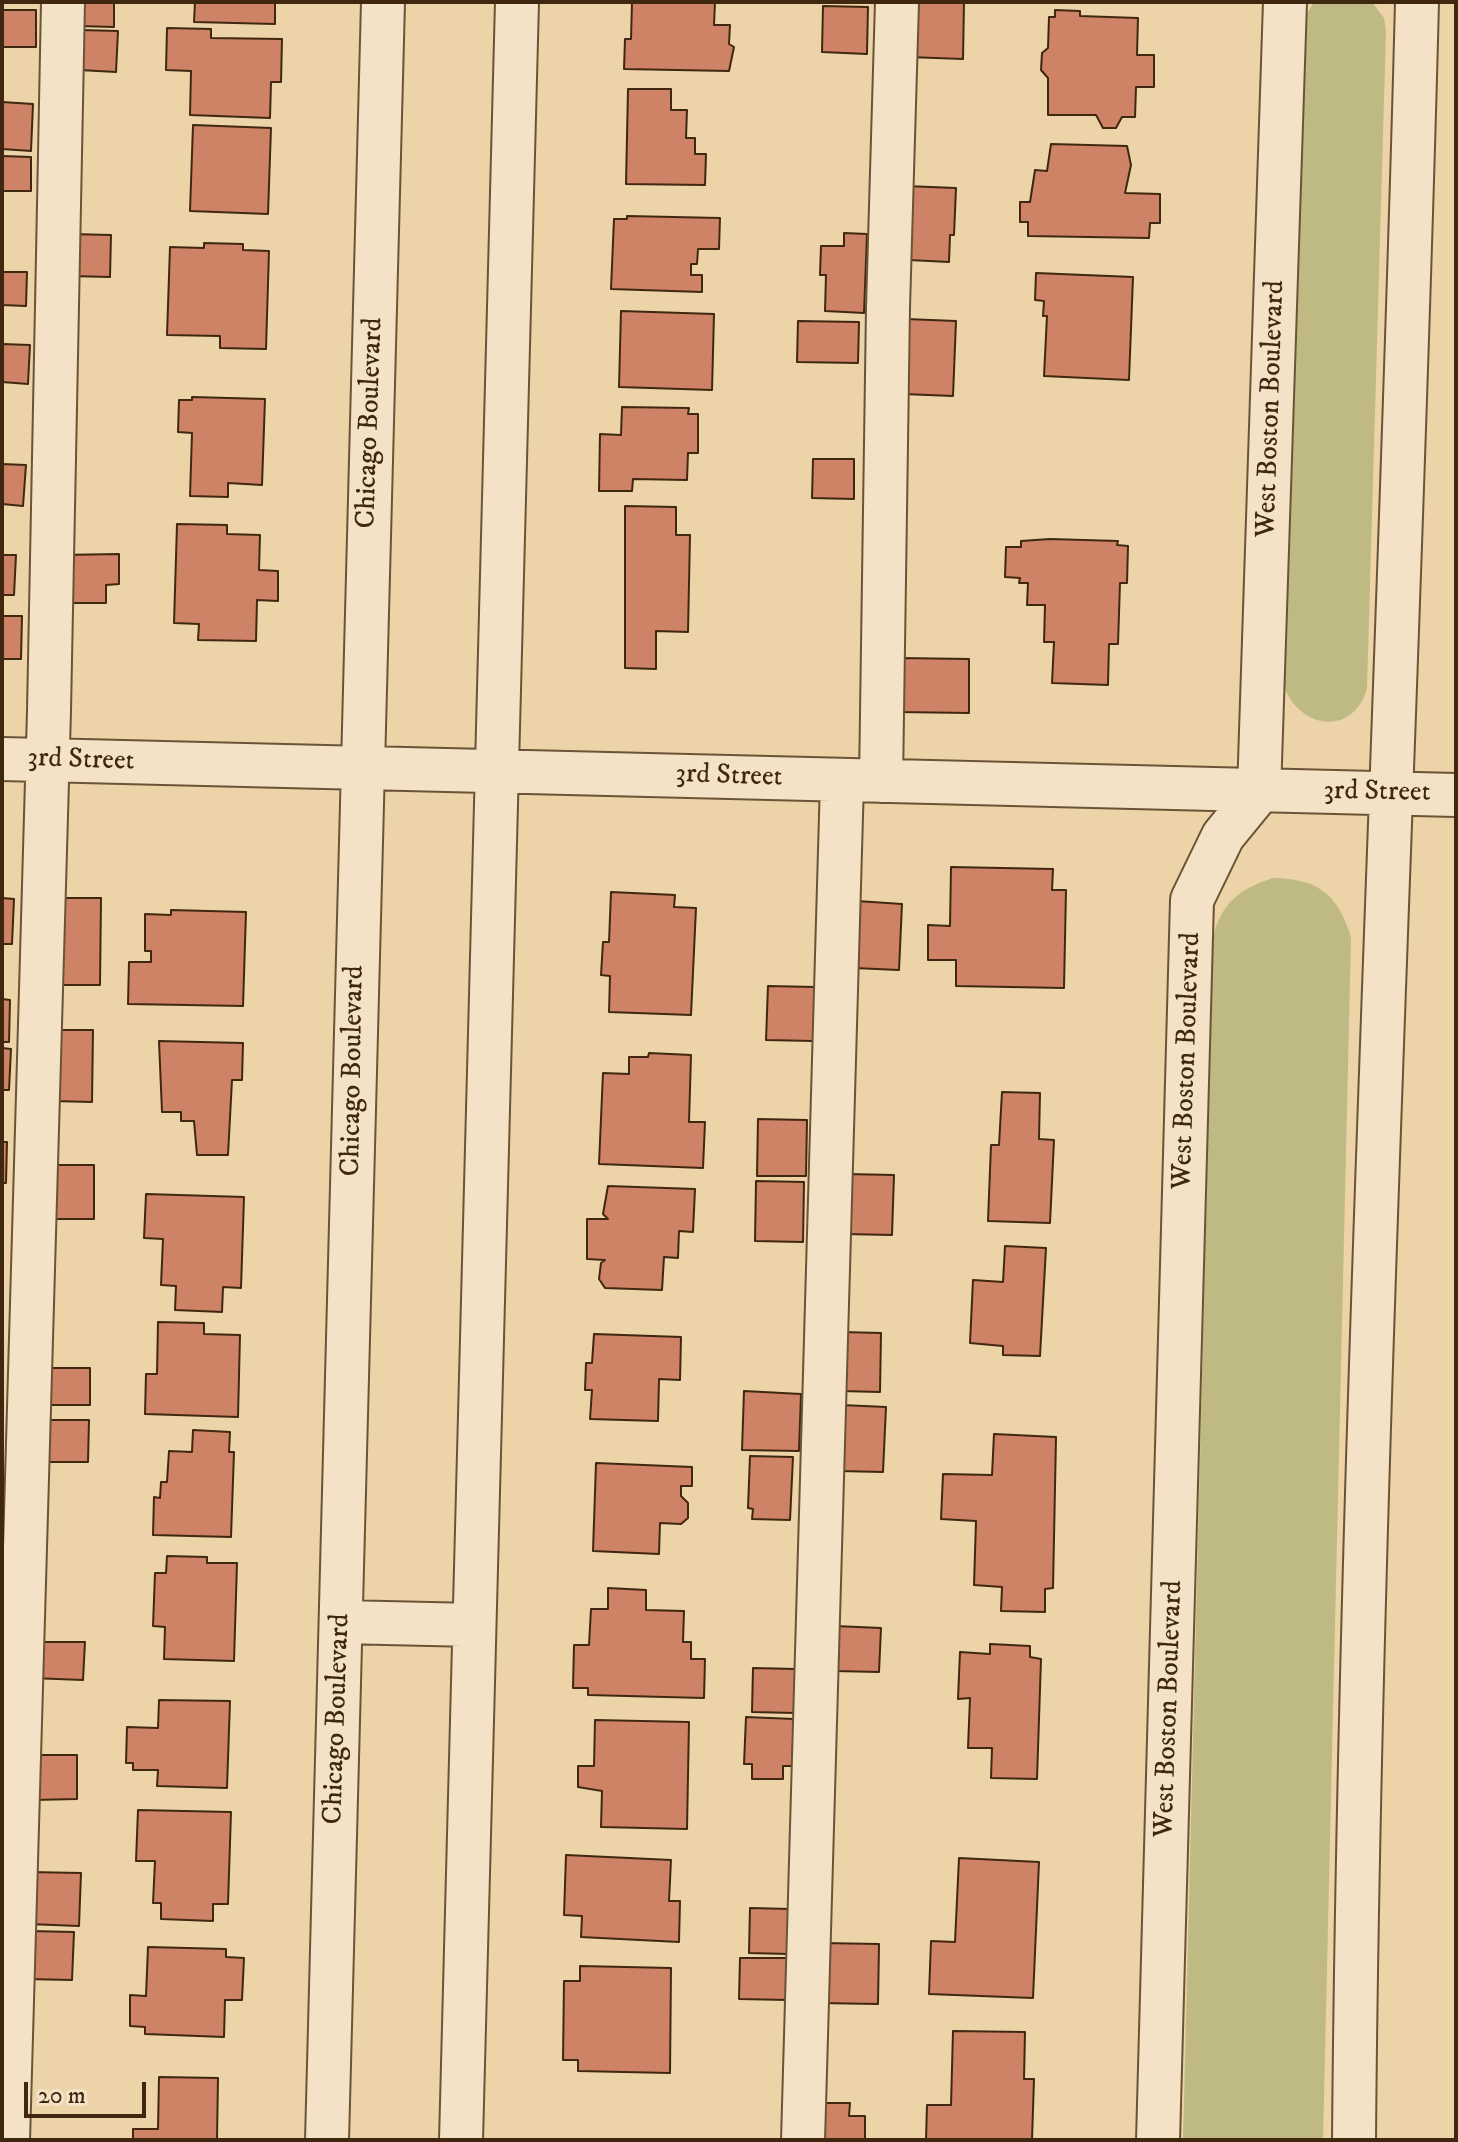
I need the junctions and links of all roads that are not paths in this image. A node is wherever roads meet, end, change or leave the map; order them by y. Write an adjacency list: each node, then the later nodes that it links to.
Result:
1 (63, 2): 8 (street)
2 (383, 2): 9 (street, Chicago Boulevard)
3 (517, 2): 10 (street)
4 (897, 2): 11 (street)
5 (1285, 2): 12 (street, West Boston Boulevard)
6 (1417, 2): 13 (street)
7 (2, 759): 8 (street, 3rd Street)
8 (48, 760): 9 (street, 3rd Street); 17 (street)
9 (363, 769): 10 (street, 3rd Street); 15 (street, Chicago Boulevard)
10 (497, 771): 11 (street, 3rd Street); 16 (street)
11 (862, 781): 12 (street, 3rd Street); 20 (street)
12 (1259, 792): 13 (street, 3rd Street); 21 (street, West Boston Boulevard)
13 (1390, 793): 14 (street, 3rd Street); 22 (street)
14 (1456, 795)
15 (341, 1622): 16 (street); 18 (street, Chicago Boulevard)
16 (474, 1625): 19 (street)
17 (8, 2140)
18 (327, 2140)
19 (461, 2140)
20 (803, 2140)
21 (1158, 2140)
22 (1354, 2140)

